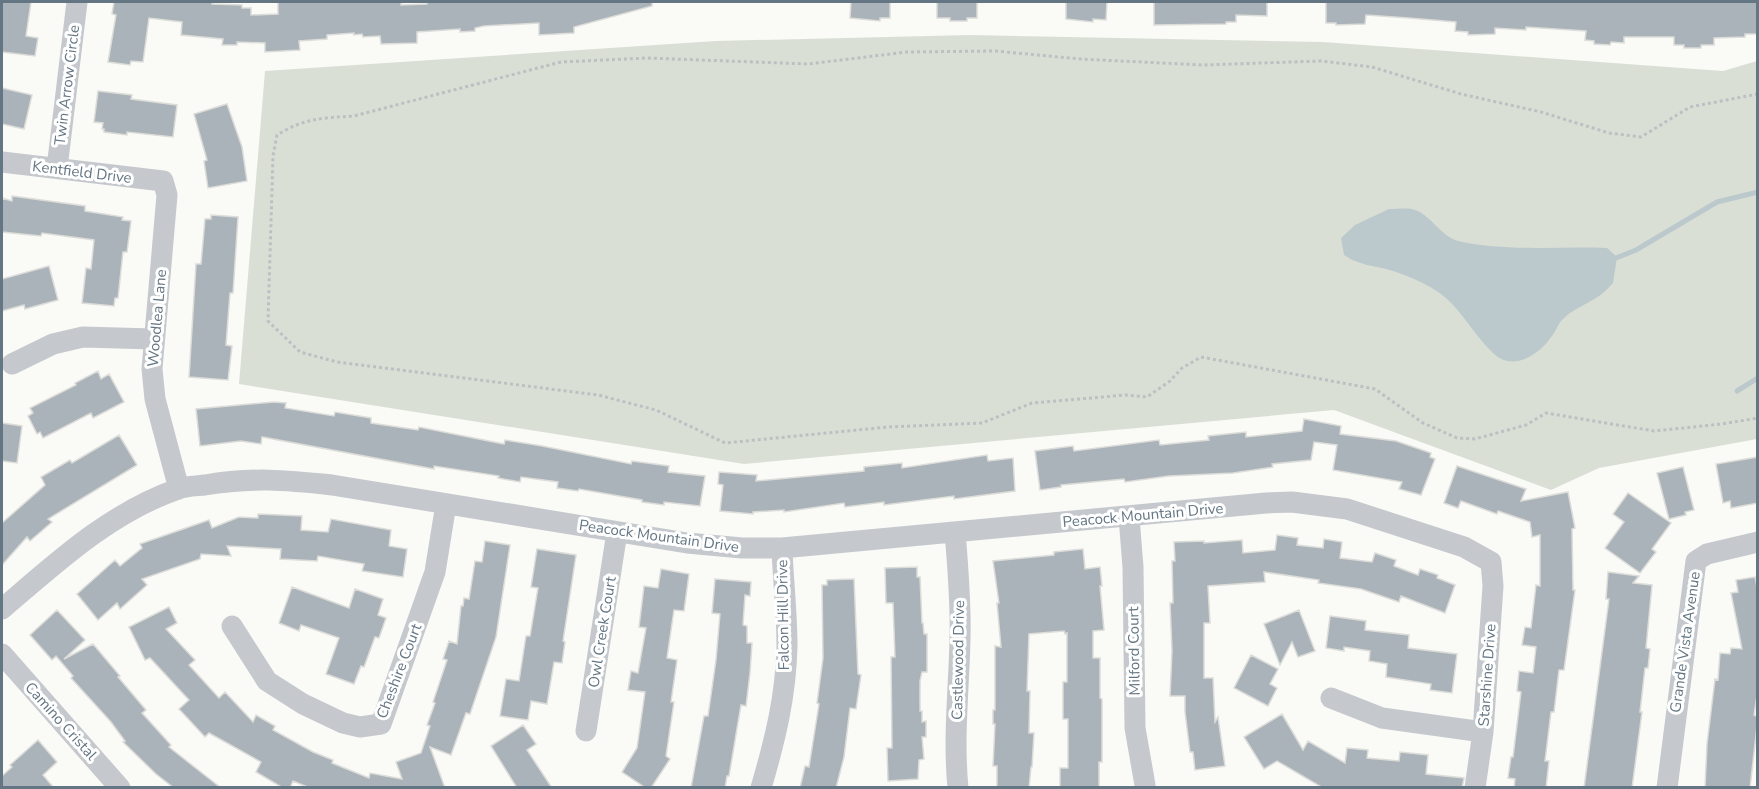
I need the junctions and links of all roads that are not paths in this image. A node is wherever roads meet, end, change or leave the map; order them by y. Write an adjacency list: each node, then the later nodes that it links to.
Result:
1 (77, 2): 3 (street, Twin Arrow Circle)
2 (2, 162): 3 (street, Kentfield Drive)
3 (57, 168): 4 (street, Kentfield Drive)
4 (163, 181): 5 (street, Woodlea Lane)
5 (153, 339): 6 (street); 7 (street, Woodlea Lane)
6 (12, 364)
7 (179, 489): 8 (street, Peacock Mountain Drive); 15 (street, Peacock Mountain Drive)
8 (446, 504): 10 (street, Peacock Mountain Drive); 16 (street, Cheshire Court)
9 (1129, 517): 11 (street, Peacock Mountain Drive); 14 (street, Peacock Mountain Drive); 21 (street, Milford Court)
10 (617, 532): 13 (street, Peacock Mountain Drive); 19 (street, Owl Creek Court)
11 (955, 532): 13 (street, Peacock Mountain Drive); 24 (street, Castlewood Drive)
12 (1758, 542): 26 (street, Grande Vista Avenue)
13 (782, 548): 23 (street, Falcon Hill Drive)
14 (1491, 562): 20 (street, Starshine Drive)
15 (2, 609)
16 (232, 626)
17 (2, 654): 22 (street, Camino Cristal)
18 (1331, 698): 20 (street)
19 (586, 731)
20 (1483, 732): 25 (street, Starshine Drive)
21 (1145, 785)
22 (118, 787)
23 (761, 788)
24 (958, 788)
25 (1474, 788)
26 (1667, 788)

